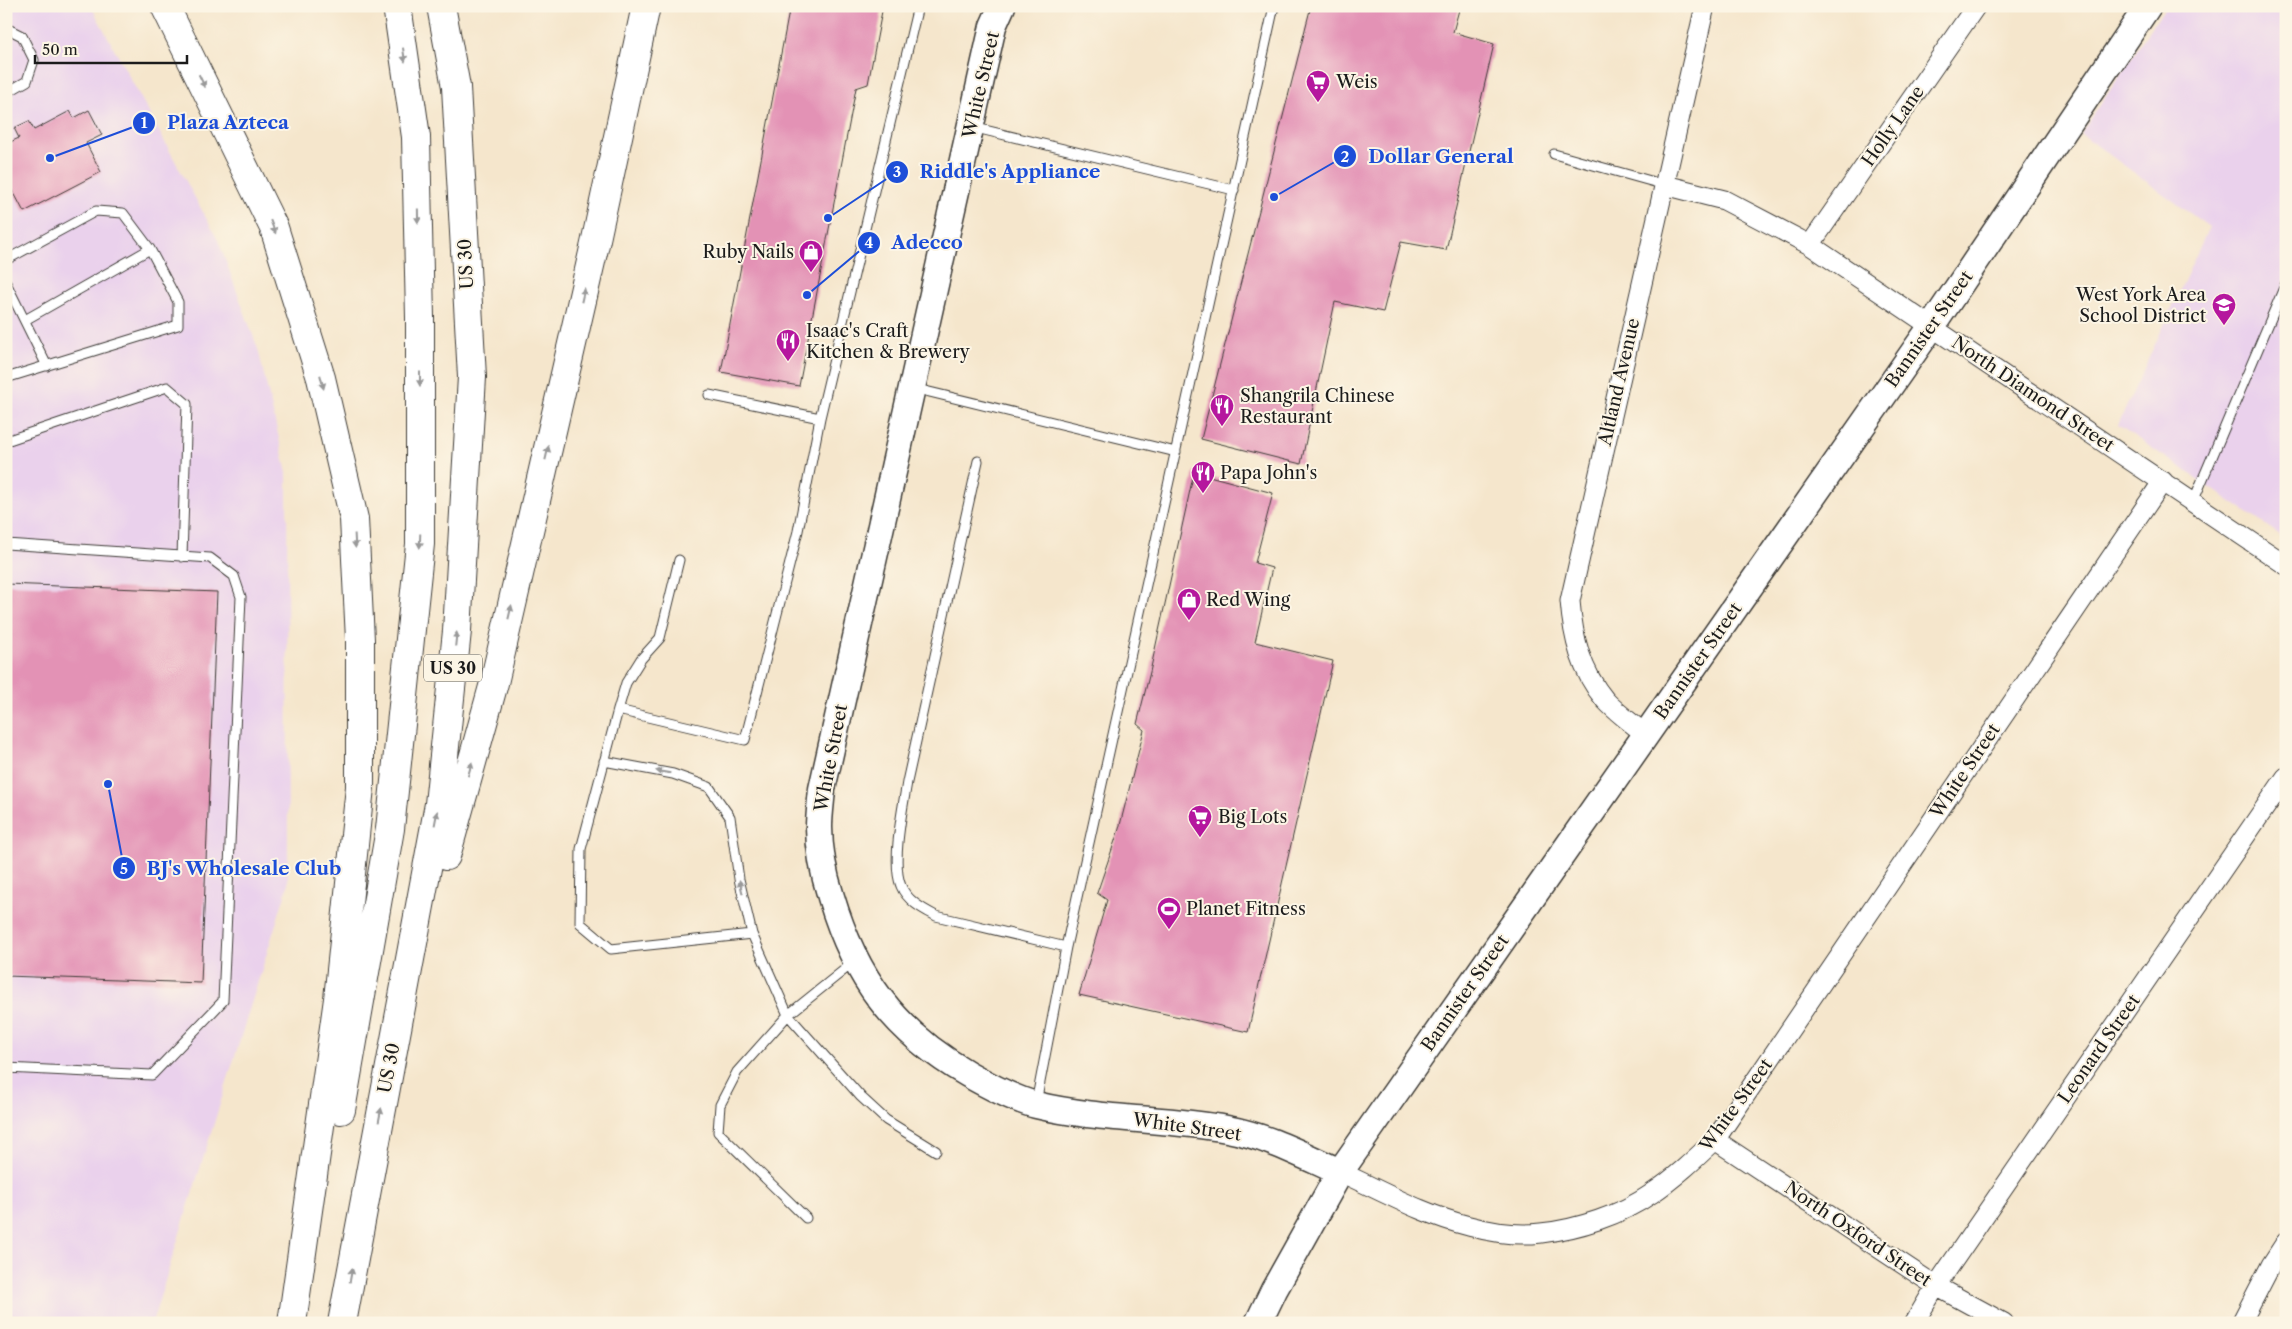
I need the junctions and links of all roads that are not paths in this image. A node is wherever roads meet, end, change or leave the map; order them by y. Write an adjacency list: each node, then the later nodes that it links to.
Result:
1 (165, 6): 55 (highway, one-way to 55)
2 (397, 6): 56 (highway, US 30 / US 30, one-way to 56)
3 (441, 6): 46 (highway, US 30 / US 30, one-way to 3)
4 (646, 6): 46 (highway, one-way to 4)
5 (918, 6): 28 (lane)
6 (1002, 6): 13 (street, White Street)
7 (1274, 6): 16 (lane)
8 (1705, 6): 15 (street, Altland Avenue)
9 (1976, 6): 17 (street, Holly Lane)
10 (2148, 6): 23 (street, Bannister Street)
11 (6, 28): 12 (lane)
12 (6, 92)
13 (972, 127): 16 (lane); 26 (street, White Street)
14 (1554, 154): 15 (lane)
15 (1665, 185): 17 (street, North Diamond Street); 39 (street, Altland Avenue)
16 (1234, 190): 30 (lane)
17 (1810, 245): 23 (street, North Diamond Street)
18 (150, 249): 19 (lane); 22 (lane); 24 (lane)
19 (6, 260)
20 (6, 283): 22 (lane)
21 (2286, 283): 33 (lane)
22 (25, 320): 24 (lane)
23 (1932, 326): 32 (street, North Diamond Street); 39 (street, Bannister Street)
24 (47, 366): 25 (lane)
25 (6, 378)
26 (913, 388): 30 (lane); 44 (street, White Street)
27 (709, 395): 28 (lane)
28 (820, 418): 38 (lane)
29 (6, 441): 35 (lane)
30 (1176, 452): 43 (lane)
31 (978, 461): 43 (lane)
32 (2163, 481): 33 (street, North Diamond Street); 49 (street, White Street)
33 (2193, 502): 37 (street, North Diamond Street)
34 (6, 544): 35 (lane)
35 (182, 556): 47 (lane)
36 (679, 560): 38 (lane)
37 (2286, 565)
38 (618, 710): 40 (lane)
39 (1646, 735): 51 (street, Bannister Street)
40 (604, 761): 42 (lane, one-way to 40); 42 (lane)
41 (2286, 777): 54 (street, Leonard Street)
42 (752, 934): 45 (lane)
43 (1066, 947): 48 (lane)
44 (855, 961): 45 (lane); 48 (street, White Street)
45 (788, 1015): 50 (lane); 52 (lane)
46 (396, 1035): 57 (highway, US 30 / US 30, one-way to 46)
47 (6, 1068)
48 (1035, 1105): 51 (street, White Street)
49 (1715, 1140): 51 (street, White Street); 54 (street, North Oxford Street)
50 (936, 1151)
51 (1340, 1172): 58 (street, Bannister Street)
52 (806, 1218)
53 (2286, 1242): 61 (street)
54 (1936, 1286): 59 (street, Leonard Street); 60 (street, North Oxford Street)
55 (292, 1323)
56 (303, 1323)
57 (342, 1323)
58 (1258, 1323)
59 (1914, 1323)
60 (2004, 1323)
61 (2241, 1323)

